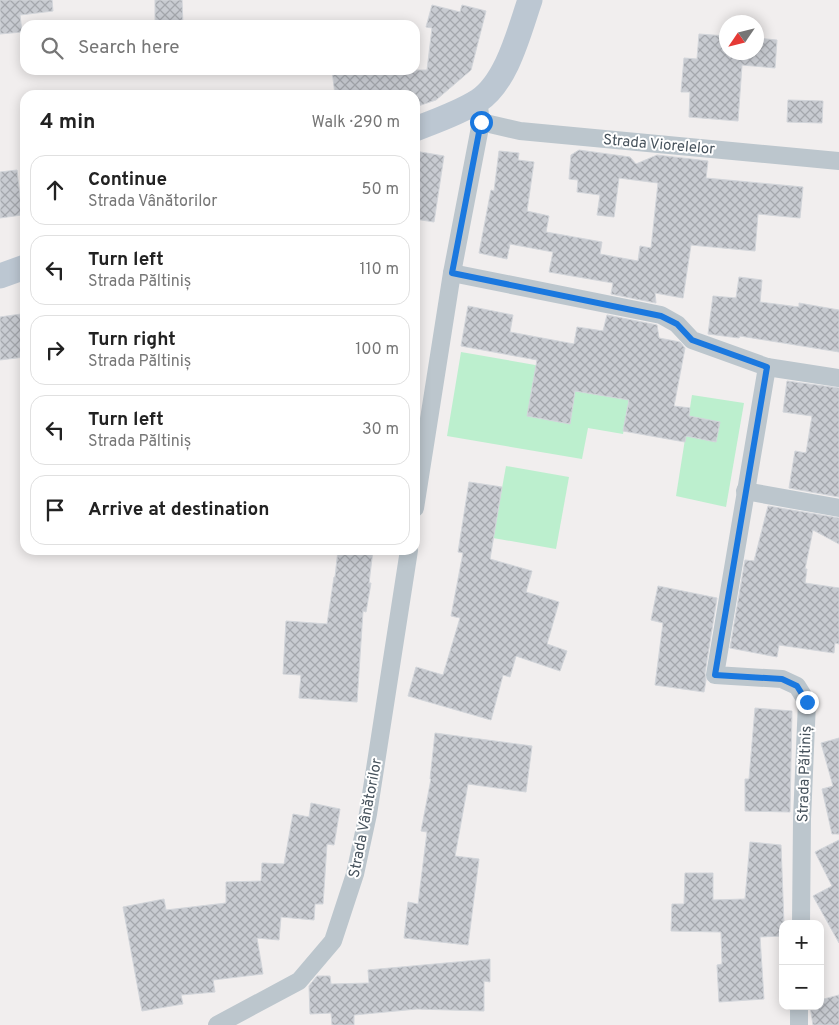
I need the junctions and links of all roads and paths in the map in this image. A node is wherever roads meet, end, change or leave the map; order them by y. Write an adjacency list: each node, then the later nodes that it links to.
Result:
1 (530, 0): 2 (main road)
2 (480, 111): 3 (main road); 4 (street, Strada Viorelelor); 6 (street)
3 (420, 128)
4 (839, 161)
5 (20, 269): 7 (main road)
6 (452, 273): 8 (street); 10 (street)
7 (0, 276)
8 (767, 367): 9 (street); 11 (street, Strada Păltiniș)
9 (839, 378)
10 (420, 476)
11 (745, 491): 12 (street); 14 (street, Strada Păltiniș)
12 (839, 508)
13 (408, 555): 16 (street, Strada Vânătorilor)
14 (801, 920)
15 (800, 1010): 17 (street)
16 (217, 1025)
17 (799, 1025)

